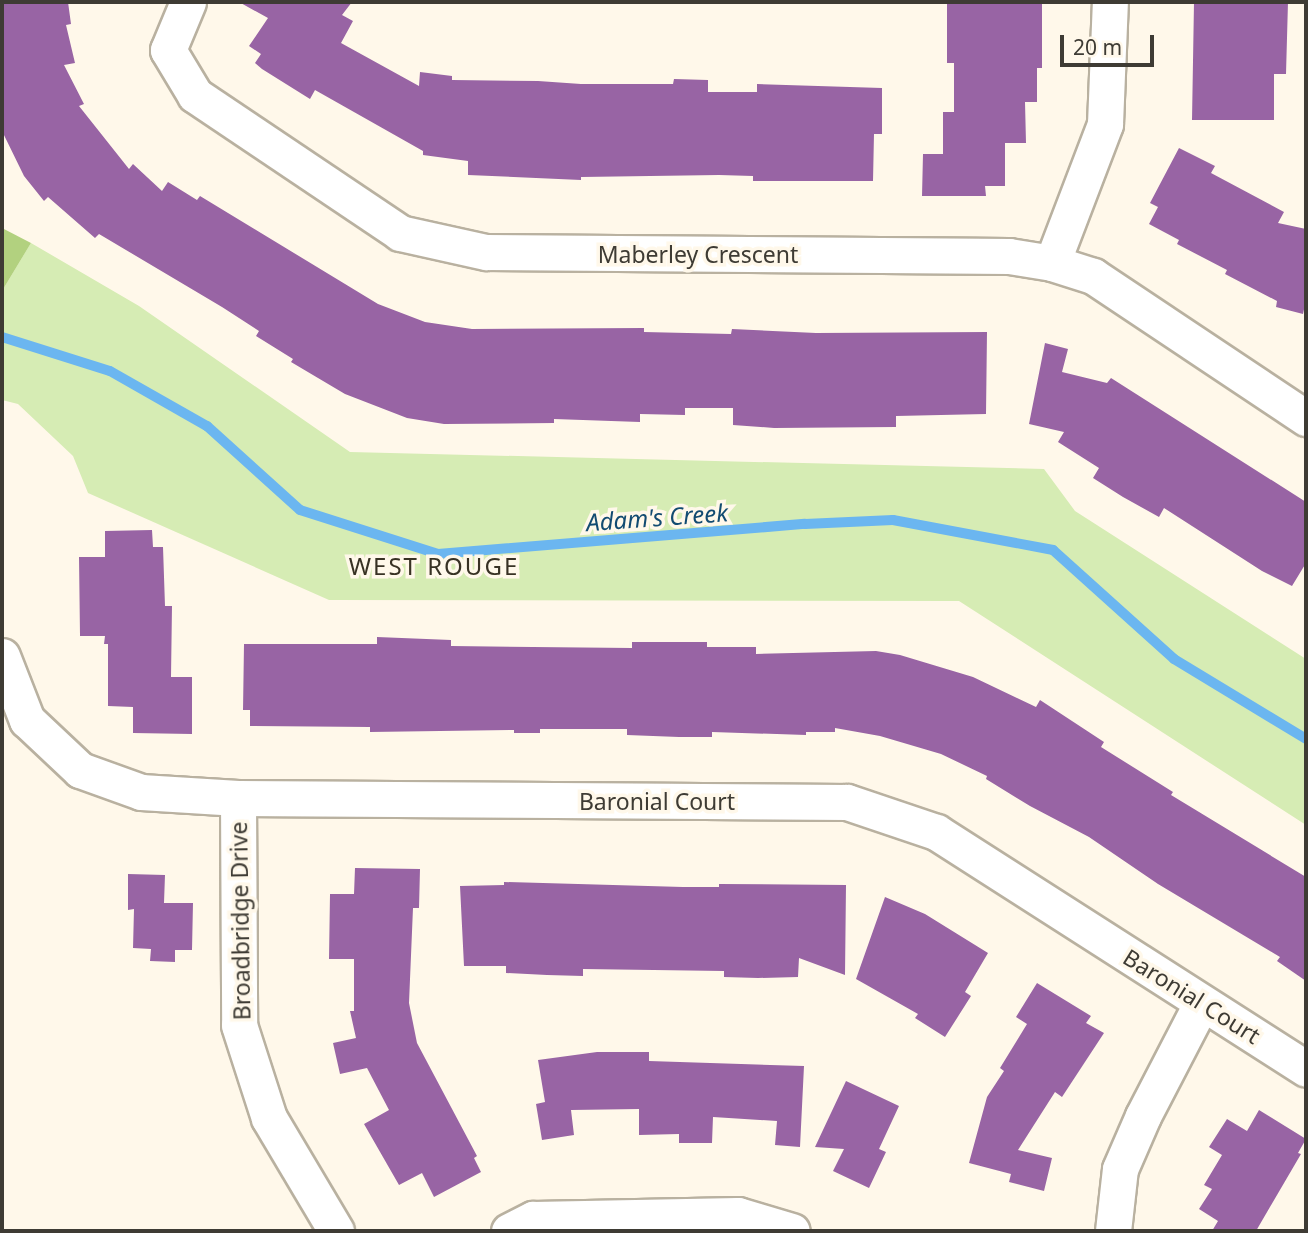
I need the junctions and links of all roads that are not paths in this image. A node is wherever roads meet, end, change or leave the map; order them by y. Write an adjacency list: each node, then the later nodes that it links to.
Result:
1 (188, 2): 3 (street, Maberley Crescent)
2 (1110, 2): 3 (street)
3 (1052, 263): 4 (street, Maberley Crescent)
4 (1306, 418)
5 (2, 656): 6 (street, Baronial Court)
6 (238, 798): 7 (street, Baronial Court); 9 (street, Broadbridge Drive)
7 (1200, 1004): 8 (street, Baronial Court); 12 (street)
8 (1306, 1069)
9 (335, 1231)
10 (509, 1231): 11 (street)
11 (792, 1231)
12 (1113, 1231)

